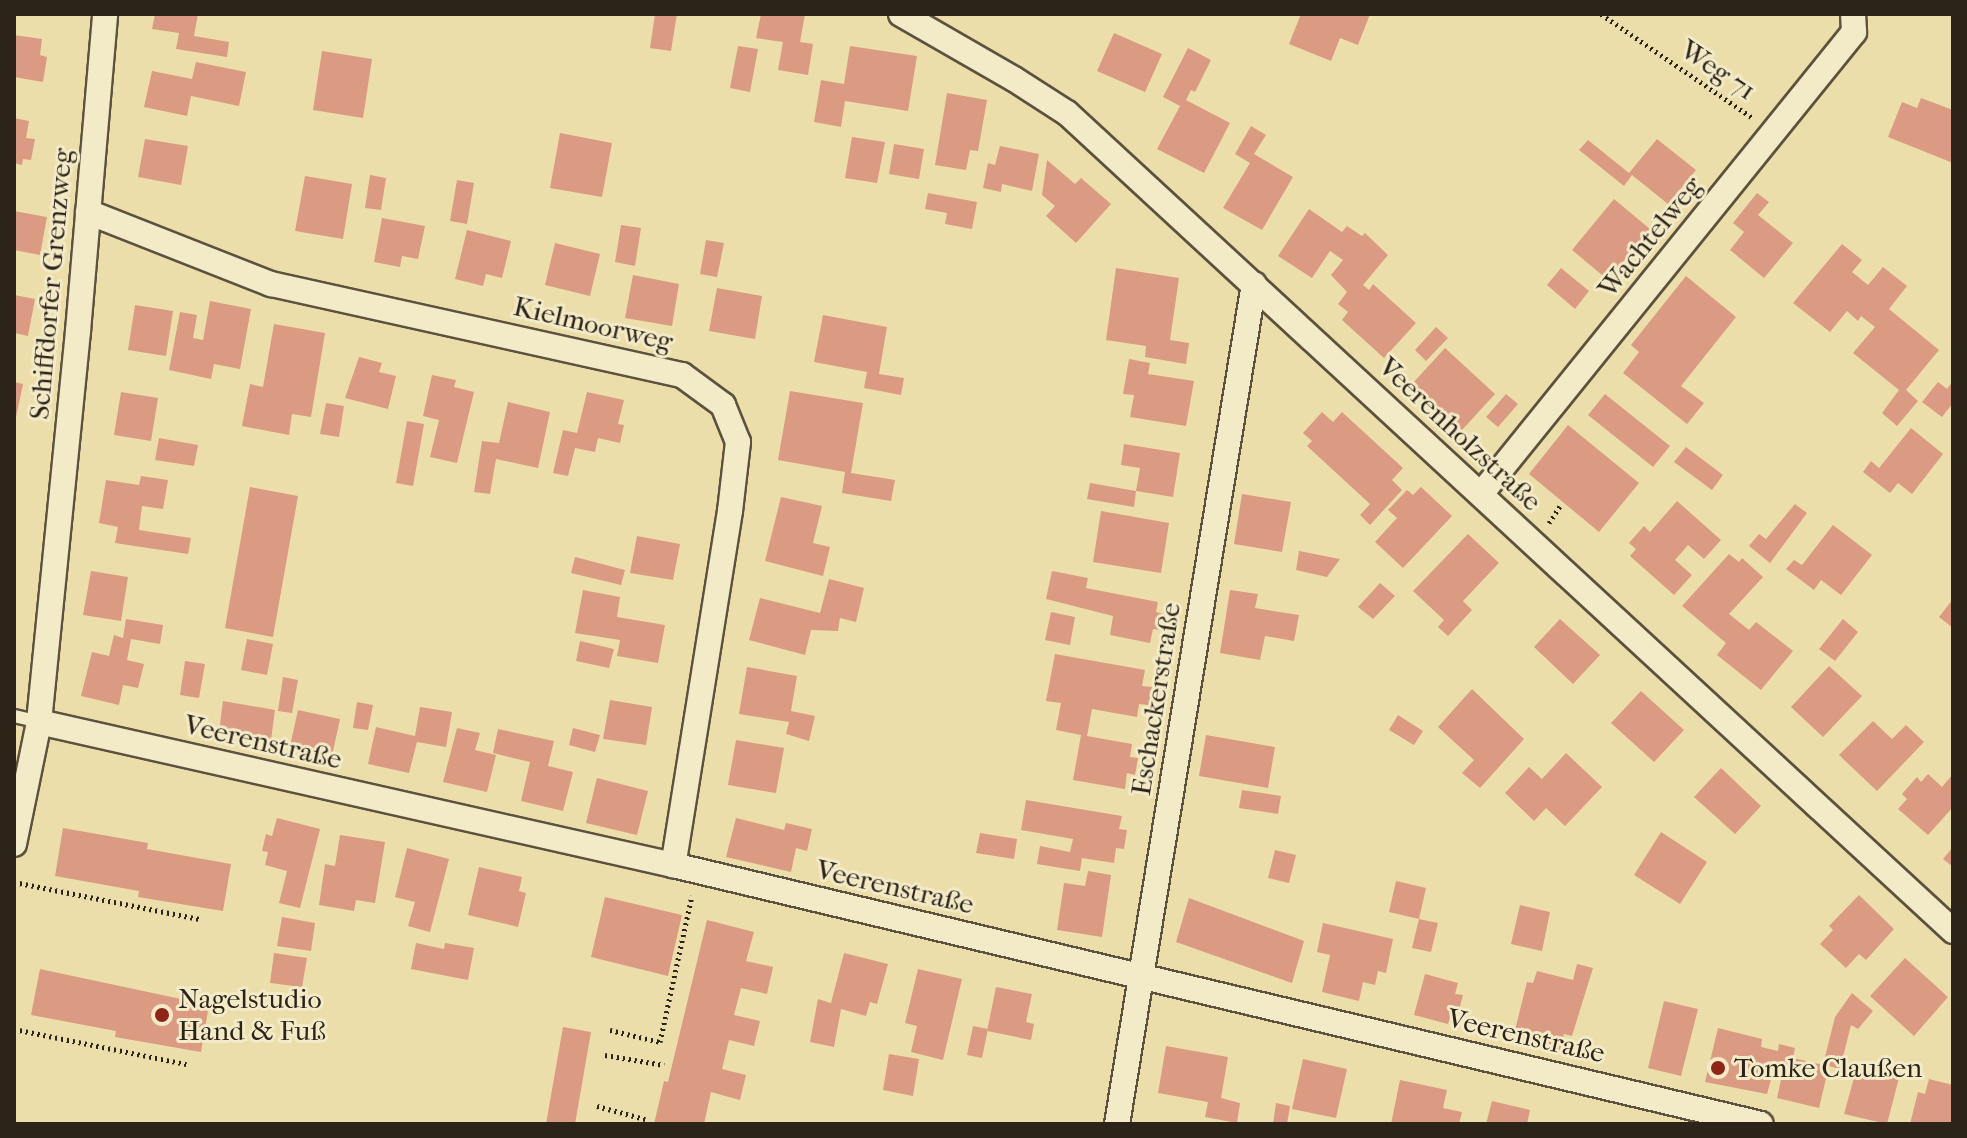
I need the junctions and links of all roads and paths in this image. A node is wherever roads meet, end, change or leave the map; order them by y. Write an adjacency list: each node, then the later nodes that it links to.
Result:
1 (105, 14): 6 (street, Schiffdorfer Grenzweg)
2 (901, 14): 7 (street, Veerenholzstraße)
3 (1601, 14): 5 (path, Weg 71)
4 (1853, 14): 5 (street, Wachtelweg)
5 (1773, 132): 8 (street, Wachtelweg)
6 (88, 212): 10 (street, Schiffdorfer Grenzweg); 12 (street, Kielmoorweg)
7 (1254, 284): 8 (street, Veerenholzstraße); 17 (street, Eschackerstraße)
8 (1481, 494): 16 (street, Veerenholzstraße)
9 (14, 716): 10 (lane, Veerenstraße)
10 (39, 722): 11 (street, Schiffdorfer Grenzweg); 12 (street, Veerenstraße)
11 (14, 844)
12 (673, 865): 13 (street, Veerenstraße)
13 (698, 871): 17 (street, Veerenstraße); 19 (path)
14 (14, 882): 15 (path)
15 (199, 919)
16 (1953, 931)
17 (1142, 977): 25 (street, Eschackerstraße); 26 (street, Veerenstraße)
18 (14, 1029): 21 (path)
19 (610, 1030)
20 (605, 1055): 22 (path)
21 (186, 1064)
22 (664, 1065)
23 (597, 1106): 24 (path)
24 (645, 1119)
25 (1117, 1124)
26 (1761, 1124)

